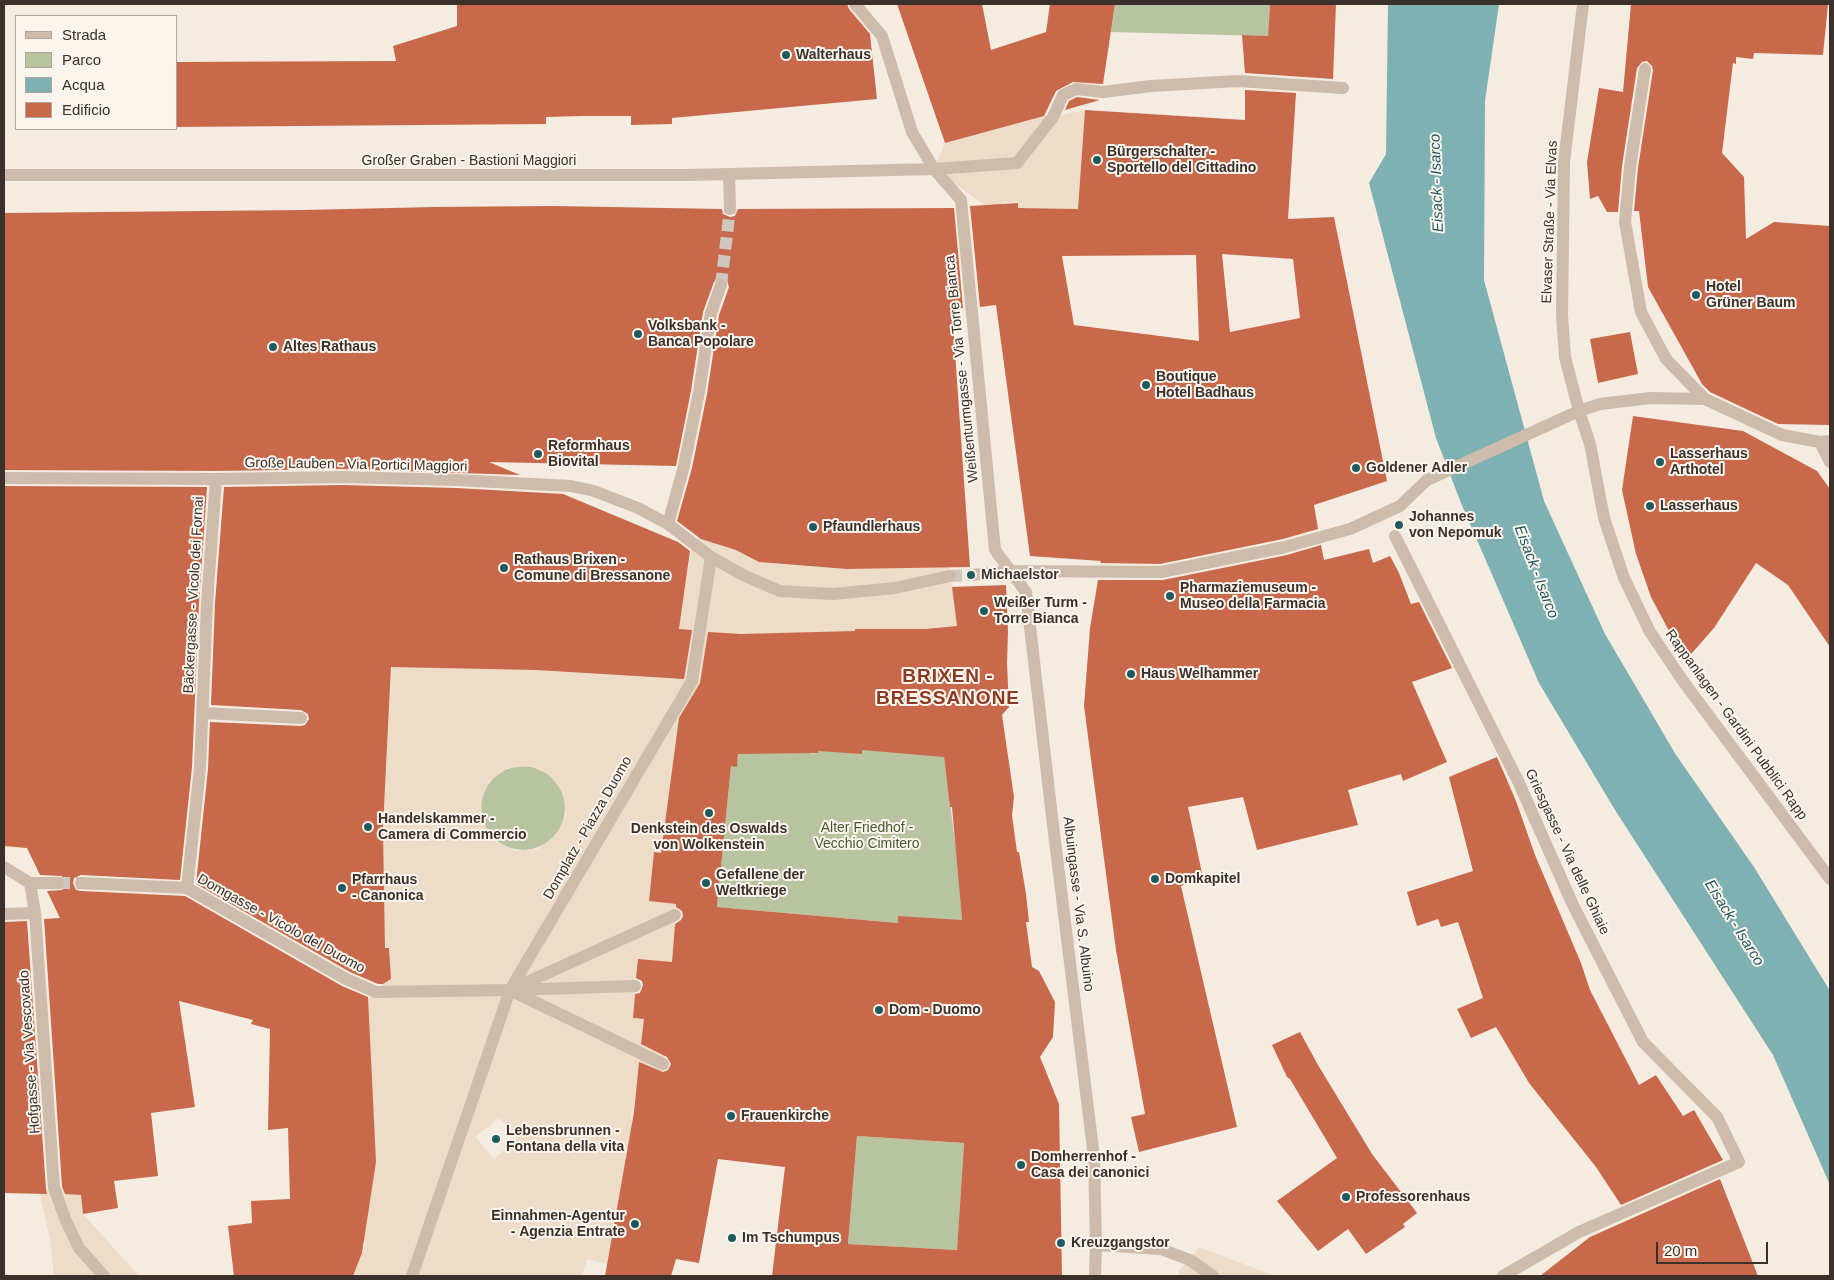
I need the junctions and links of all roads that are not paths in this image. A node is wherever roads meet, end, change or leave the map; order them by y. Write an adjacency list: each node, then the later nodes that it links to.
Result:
1 (855, 4): 5 (street, Weißenturmgasse - Via Torre Bianca)
2 (1583, 4): 11 (street, Elvaser Straße - Via Elvas)
3 (1645, 70): 10 (street)
4 (1343, 88): 5 (street, Großer Graben - Bastioni Maggiori)
5 (934, 169): 6 (street, Großer Graben - Bastioni Maggiori); 19 (street, Weißenturmgasse - Via Torre Bianca)
6 (729, 174): 7 (street, Großer Graben - Bastioni Maggiori); 8 (street)
7 (4, 175)
8 (730, 209)
9 (721, 285): 16 (street)
10 (1705, 399): 11 (street); 12 (street)
11 (1579, 411): 19 (street); 25 (street, Rappanlagen - Gardini Pubblici Rapp)
12 (1825, 442): 13 (street)
13 (1830, 462)
14 (4, 478): 15 (street, Große Lauben - Via Portici Maggiori)
15 (216, 479): 16 (street, Große Lauben - Via Portici Maggiori); 22 (street, Bäckergasse - Vicolo dei Fornai)
16 (668, 524): 18 (street, Große Lauben - Via Portici Maggiori)
17 (1395, 536): 41 (street, Griesgasse - Via delle Ghiaie)
18 (711, 557): 21 (street, Große Lauben - Via Portici Maggiori); 34 (street, Domplatz - Piazza Duomo)
19 (1011, 571): 20 (street); 36 (street, Albuingasse - Via S. Albuino)
20 (971, 575)
21 (950, 576)
22 (202, 714): 23 (street, Bäckergasse - Vicolo dei Fornai); 29 (street, Bäckergasse - Vicolo dei Fornai)
23 (301, 718)
24 (4, 867): 26 (street)
25 (1830, 879)
26 (30, 883): 27 (street); 30 (street, Hofgasse - Via Vescovado)
27 (58, 883)
28 (81, 883): 29 (street, Domgasse - Vicolo del Duomo)
29 (187, 888): 34 (street, Domgasse - Vicolo del Duomo)
30 (35, 913): 31 (street); 37 (street, Hofgasse - Via Vescovado)
31 (4, 914)
32 (675, 915): 34 (street)
33 (635, 986): 34 (street)
34 (510, 990): 35 (street); 38 (street, Domplatz - Piazza Duomo)
35 (663, 1064)
36 (1096, 1245): 39 (street, Albuingasse - Via S. Albuino); 40 (street)
37 (104, 1276)
38 (412, 1276)
39 (1095, 1276)
40 (1213, 1276)
41 (1503, 1276)

